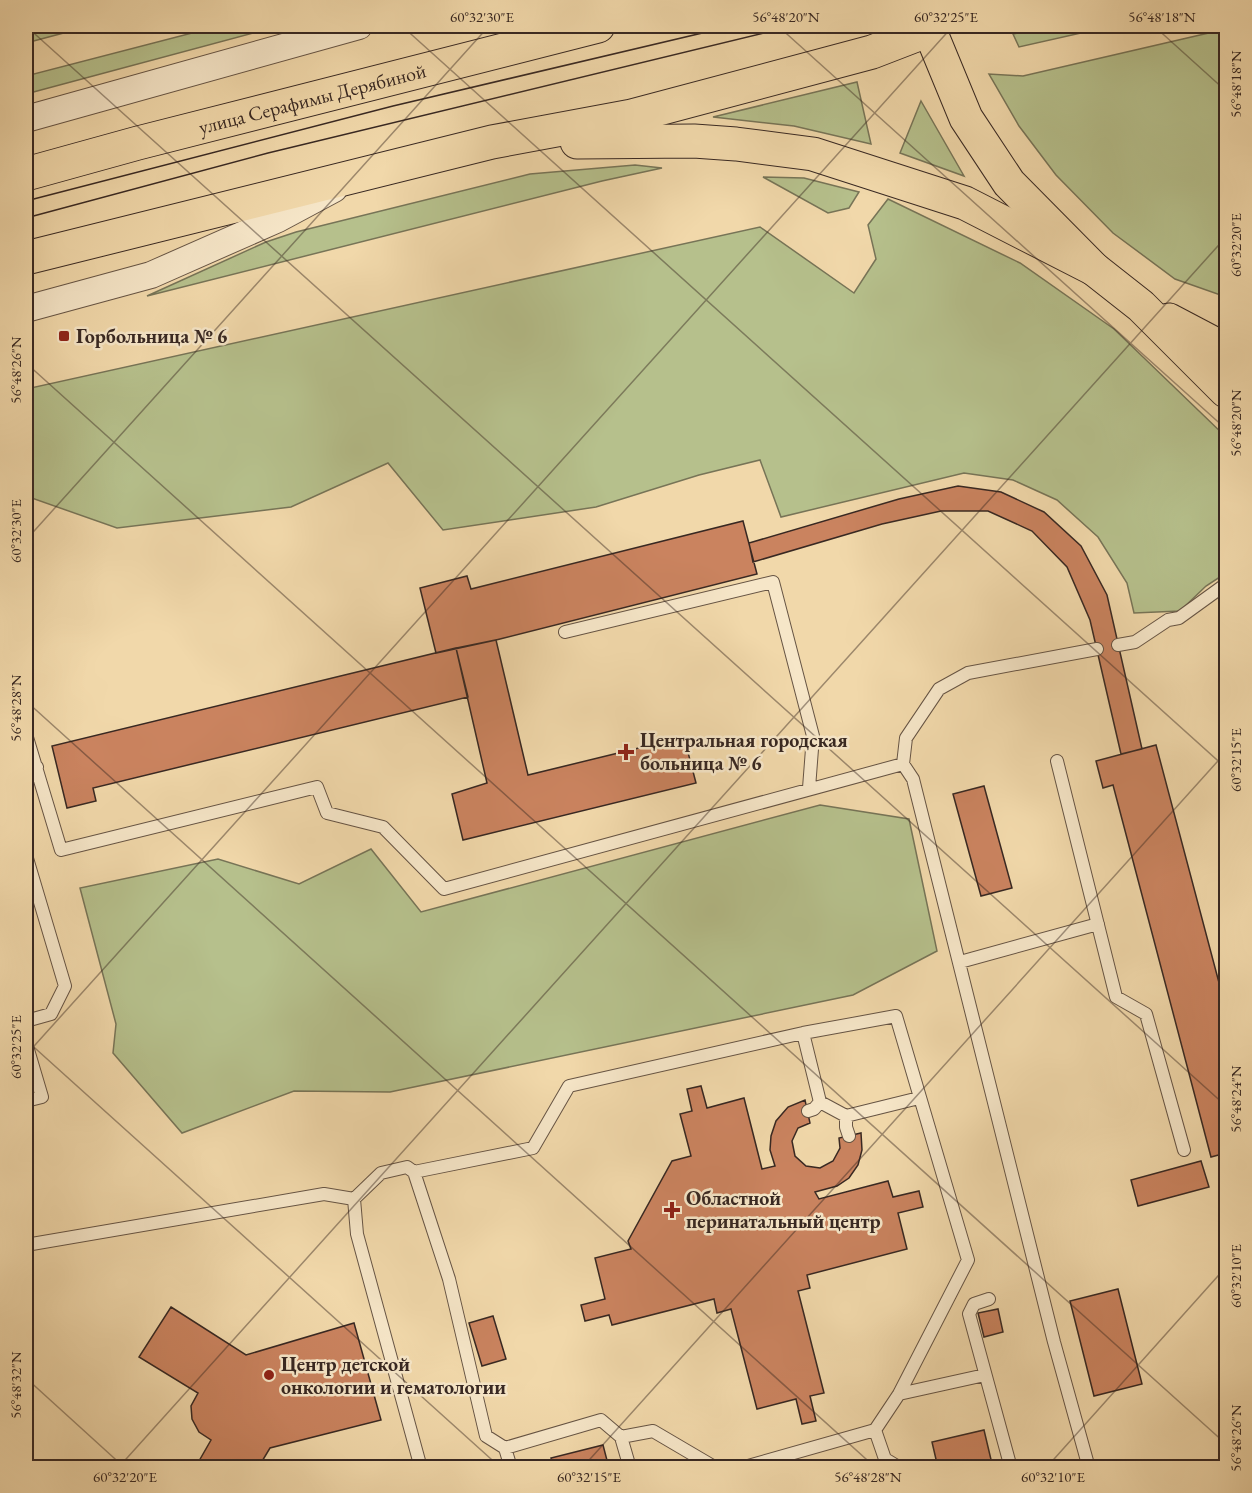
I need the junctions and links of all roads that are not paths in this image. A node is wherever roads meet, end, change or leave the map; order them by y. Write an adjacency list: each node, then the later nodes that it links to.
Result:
1 (359, 26): 6 (street)
2 (547, 26): 5 (main road)
3 (598, 26): 5 (main road, улица Серафимы Дерябиной)
4 (929, 28): 7 (main road); 11 (main road)
5 (479, 57): 9 (main road, улица Серафимы Дерябиной)
6 (26, 119)
7 (492, 142): 8 (main road); 11 (main road)
8 (368, 172): 10 (main road); 13 (street)
9 (26, 174)
10 (26, 258)
11 (1094, 269): 12 (main road)
12 (1141, 306): 14 (main road); 15 (main road)
13 (26, 309)
14 (1227, 350)
15 (1227, 391)
16 (1227, 584): 18 (lane)
17 (565, 632): 25 (lane)
18 (1118, 645)
19 (1097, 649): 22 (lane)
20 (26, 734): 23 (lane)
21 (1057, 761): 27 (lane)
22 (903, 764): 25 (lane); 28 (lane)
23 (37, 767): 24 (lane); 25 (lane)
24 (26, 783)
25 (808, 788)
26 (26, 855): 29 (lane)
27 (1098, 924): 28 (lane); 38 (lane)
28 (960, 962): 55 (lane)
29 (26, 1021)
30 (803, 1033): 32 (lane); 34 (lane); 39 (lane)
31 (26, 1043): 33 (lane)
32 (919, 1098): 36 (lane); 44 (lane)
33 (26, 1101)
34 (820, 1102): 35 (lane); 36 (lane)
35 (808, 1111)
36 (846, 1116): 37 (lane)
37 (849, 1136)
38 (1184, 1149)
39 (414, 1172): 40 (lane); 47 (lane)
40 (354, 1198): 41 (lane); 48 (lane)
41 (26, 1245)
42 (989, 1299): 43 (lane)
43 (985, 1375): 44 (lane); 54 (lane)
44 (899, 1394): 45 (lane)
45 (875, 1430): 52 (lane); 53 (lane)
46 (621, 1437): 47 (lane); 50 (lane); 51 (lane)
47 (505, 1448): 49 (lane)
48 (421, 1467)
49 (511, 1467)
50 (630, 1467)
51 (716, 1467)
52 (741, 1467)
53 (900, 1467)
54 (1011, 1467)
55 (1089, 1467)

